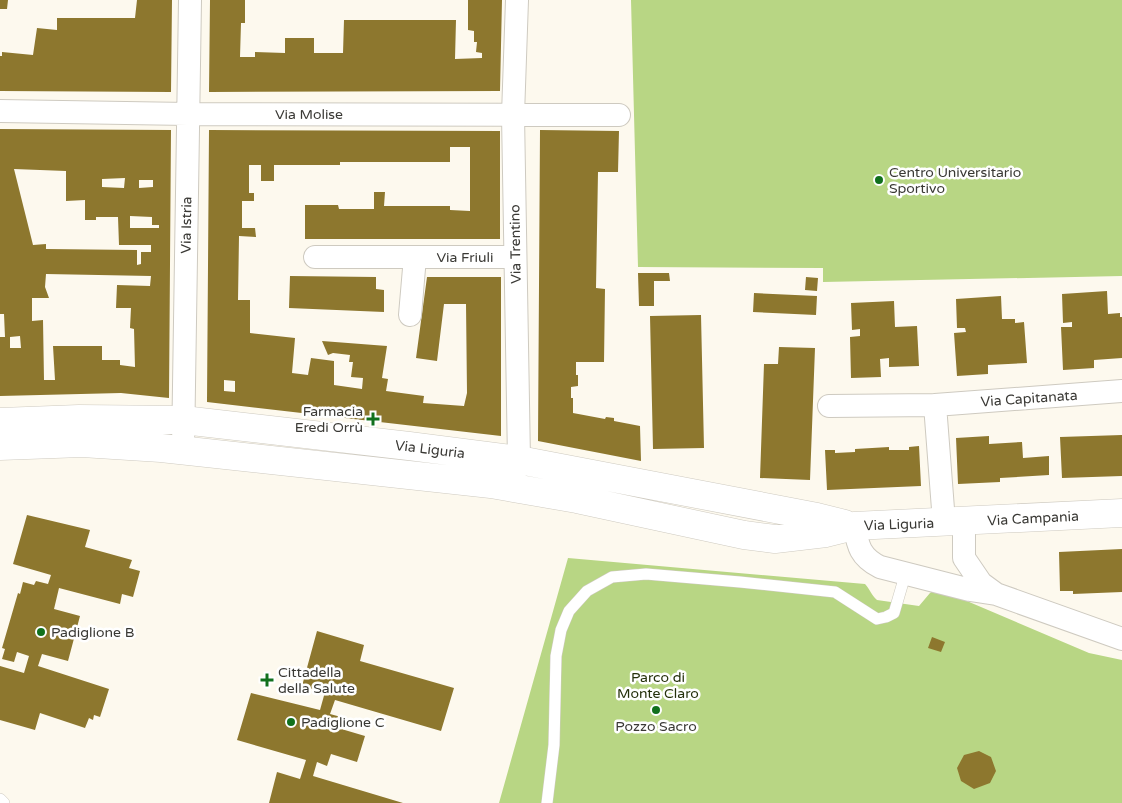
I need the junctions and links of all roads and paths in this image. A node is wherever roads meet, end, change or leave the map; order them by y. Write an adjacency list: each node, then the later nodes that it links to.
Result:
1 (190, 0): 4 (street, Via Istria)
2 (517, 0): 6 (street, Via Trentino)
3 (0, 111): 4 (street, Via Molise)
4 (188, 114): 6 (street, Via Molise); 14 (street, Via Istria)
5 (619, 114): 6 (street, Via Molise)
6 (513, 115): 9 (street, Via Trentino)
7 (316, 257): 8 (street, Via Friuli)
8 (415, 257): 9 (street, Via Friuli); 10 (street)
9 (515, 257): 18 (street, Via Trentino)
10 (410, 314)
11 (1122, 391): 12 (street, Via Capitanata)
12 (935, 405): 13 (street, Via Capitanata); 21 (street)
13 (829, 406)
14 (183, 420): 15 (street, Via Liguria); 17 (street, Via Istria); 18 (street, Via Liguria)
15 (0, 422)
16 (0, 446): 17 (street, Via Liguria)
17 (184, 450): 19 (street, Via Liguria)
18 (519, 460): 19 (street, Via Trentino); 22 (street, Via Liguria)
19 (511, 487): 22 (street, Via Liguria)
20 (1122, 513): 21 (street, Via Campania)
21 (954, 522): 22 (street, Via Liguria); 23 (street)
22 (854, 526): 24 (street)
23 (964, 558): 24 (street); 25 (street)
24 (906, 572): 25 (street); 29 (lane)
25 (996, 594): 26 (street)
26 (1122, 639)
27 (0, 799): 28 (lane)
28 (4, 803)
29 (547, 803)

